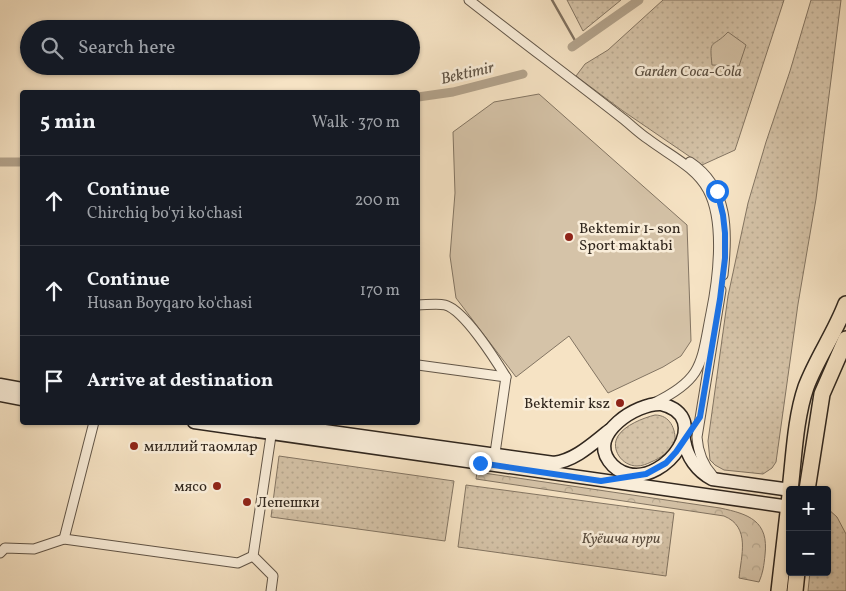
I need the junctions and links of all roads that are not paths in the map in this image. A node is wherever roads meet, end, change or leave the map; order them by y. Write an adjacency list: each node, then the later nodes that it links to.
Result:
1 (469, 0): 2 (street)
2 (623, 118): 12 (street); 13 (street)
3 (846, 304): 24 (highway)
4 (420, 305): 7 (street)
5 (846, 339): 25 (highway)
6 (420, 364): 7 (street)
7 (506, 377): 20 (street)
8 (0, 385): 9 (main road)
9 (20, 388)
10 (0, 395): 11 (main road)
11 (20, 398)
12 (650, 405): 18 (main road); 19 (main road)
13 (700, 417): 19 (street); 23 (street)
14 (93, 425): 30 (street)
15 (238, 425): 16 (main road)
16 (268, 427): 17 (main road); 32 (street)
17 (306, 430): 20 (main road)
18 (610, 430): 20 (main road); 21 (main road)
19 (684, 440): 21 (main road); 23 (main road)
20 (494, 460): 22 (main road)
21 (634, 475): 22 (main road); 27 (main road)
22 (601, 481): 27 (main road)
23 (718, 481): 26 (main road)
24 (791, 486)
25 (808, 486)
26 (786, 490)
27 (682, 492): 28 (main road)
28 (786, 503)
29 (786, 529): 35 (highway)
30 (64, 539): 31 (street); 32 (street)
31 (0, 553)
32 (253, 556): 34 (street)
33 (797, 576): 36 (highway)
34 (271, 591)
35 (779, 591)
36 (795, 591)

